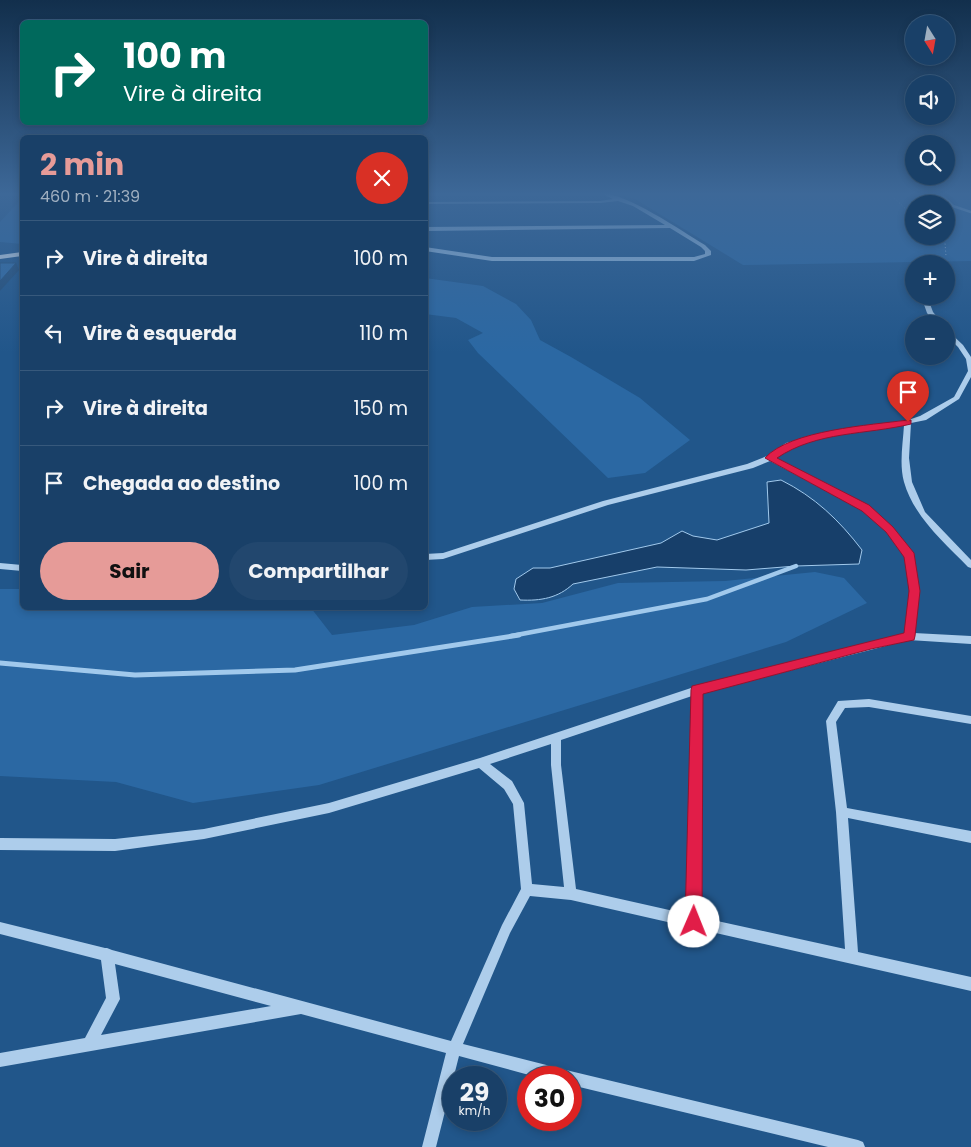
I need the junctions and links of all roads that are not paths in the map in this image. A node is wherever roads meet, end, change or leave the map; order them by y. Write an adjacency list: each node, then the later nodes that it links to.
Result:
1 (704, 247): 3 (street)
2 (20, 249): 4 (main road)
3 (428, 249)
4 (0, 251)
5 (20, 254): 6 (main road)
6 (0, 257)
7 (955, 340): 8 (street)
8 (908, 422): 9 (street); 11 (street)
9 (770, 458): 10 (street); 14 (street)
10 (428, 557)
11 (971, 565)
12 (0, 566): 13 (street)
13 (20, 568)
14 (909, 636): 15 (street); 16 (street)
15 (971, 640)
16 (697, 690): 18 (street); 25 (street)
17 (971, 720): 20 (street)
18 (556, 738): 19 (street); 24 (street)
19 (480, 763): 22 (street); 23 (street)
20 (842, 812): 21 (street); 28 (street)
21 (971, 837)
22 (0, 844)
23 (527, 890): 24 (street); 32 (street)
24 (571, 894): 25 (street)
25 (694, 922): 28 (street)
26 (0, 928): 27 (street)
27 (107, 954): 30 (street); 31 (street)
28 (852, 957): 29 (street)
29 (971, 984)
30 (305, 1007): 31 (street); 32 (street)
31 (89, 1044): 33 (street)
32 (454, 1050): 34 (street); 36 (street)
33 (0, 1060)
34 (521, 1066)
35 (582, 1081): 37 (street)
36 (429, 1147)
37 (858, 1147)

